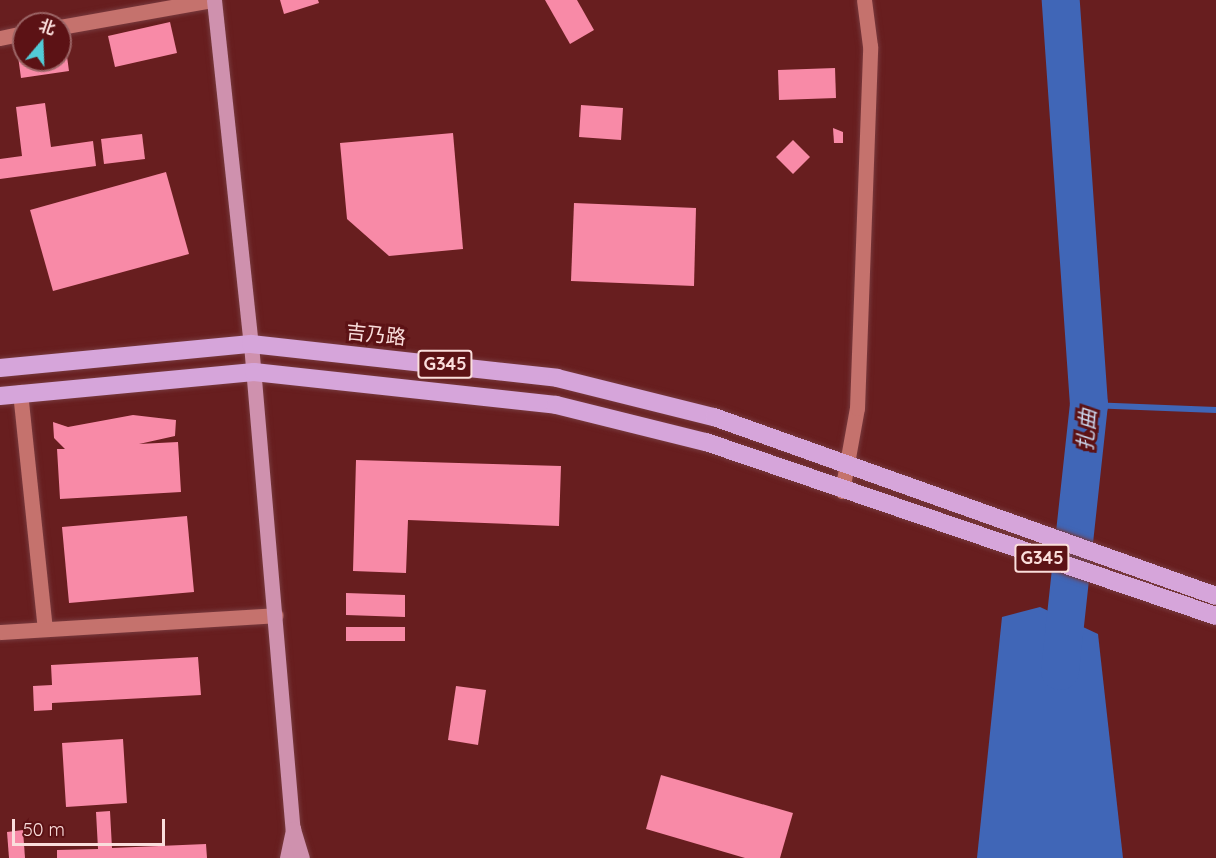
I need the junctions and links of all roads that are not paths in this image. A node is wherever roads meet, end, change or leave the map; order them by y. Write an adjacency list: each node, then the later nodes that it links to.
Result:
1 (213, 0): 3 (street); 4 (main road)
2 (864, 0): 9 (street)
3 (72, 25)
4 (251, 344): 5 (highway, 吉乃路 / G345); 6 (main road); 9 (highway, 吉乃路 / G345)
5 (0, 368)
6 (254, 372): 7 (highway, G345); 10 (highway, G345); 12 (main road)
7 (20, 392): 8 (highway, G345); 14 (street)
8 (0, 396)
9 (850, 466): 10 (street); 11 (highway, 吉乃路 / G345)
10 (842, 491): 13 (highway, G345)
11 (1216, 596)
12 (275, 615): 14 (street); 16 (main road)
13 (1216, 616)
14 (45, 629): 15 (street)
15 (0, 632)
16 (293, 829): 17 (main road); 18 (main road)
17 (287, 858)
18 (302, 858)

